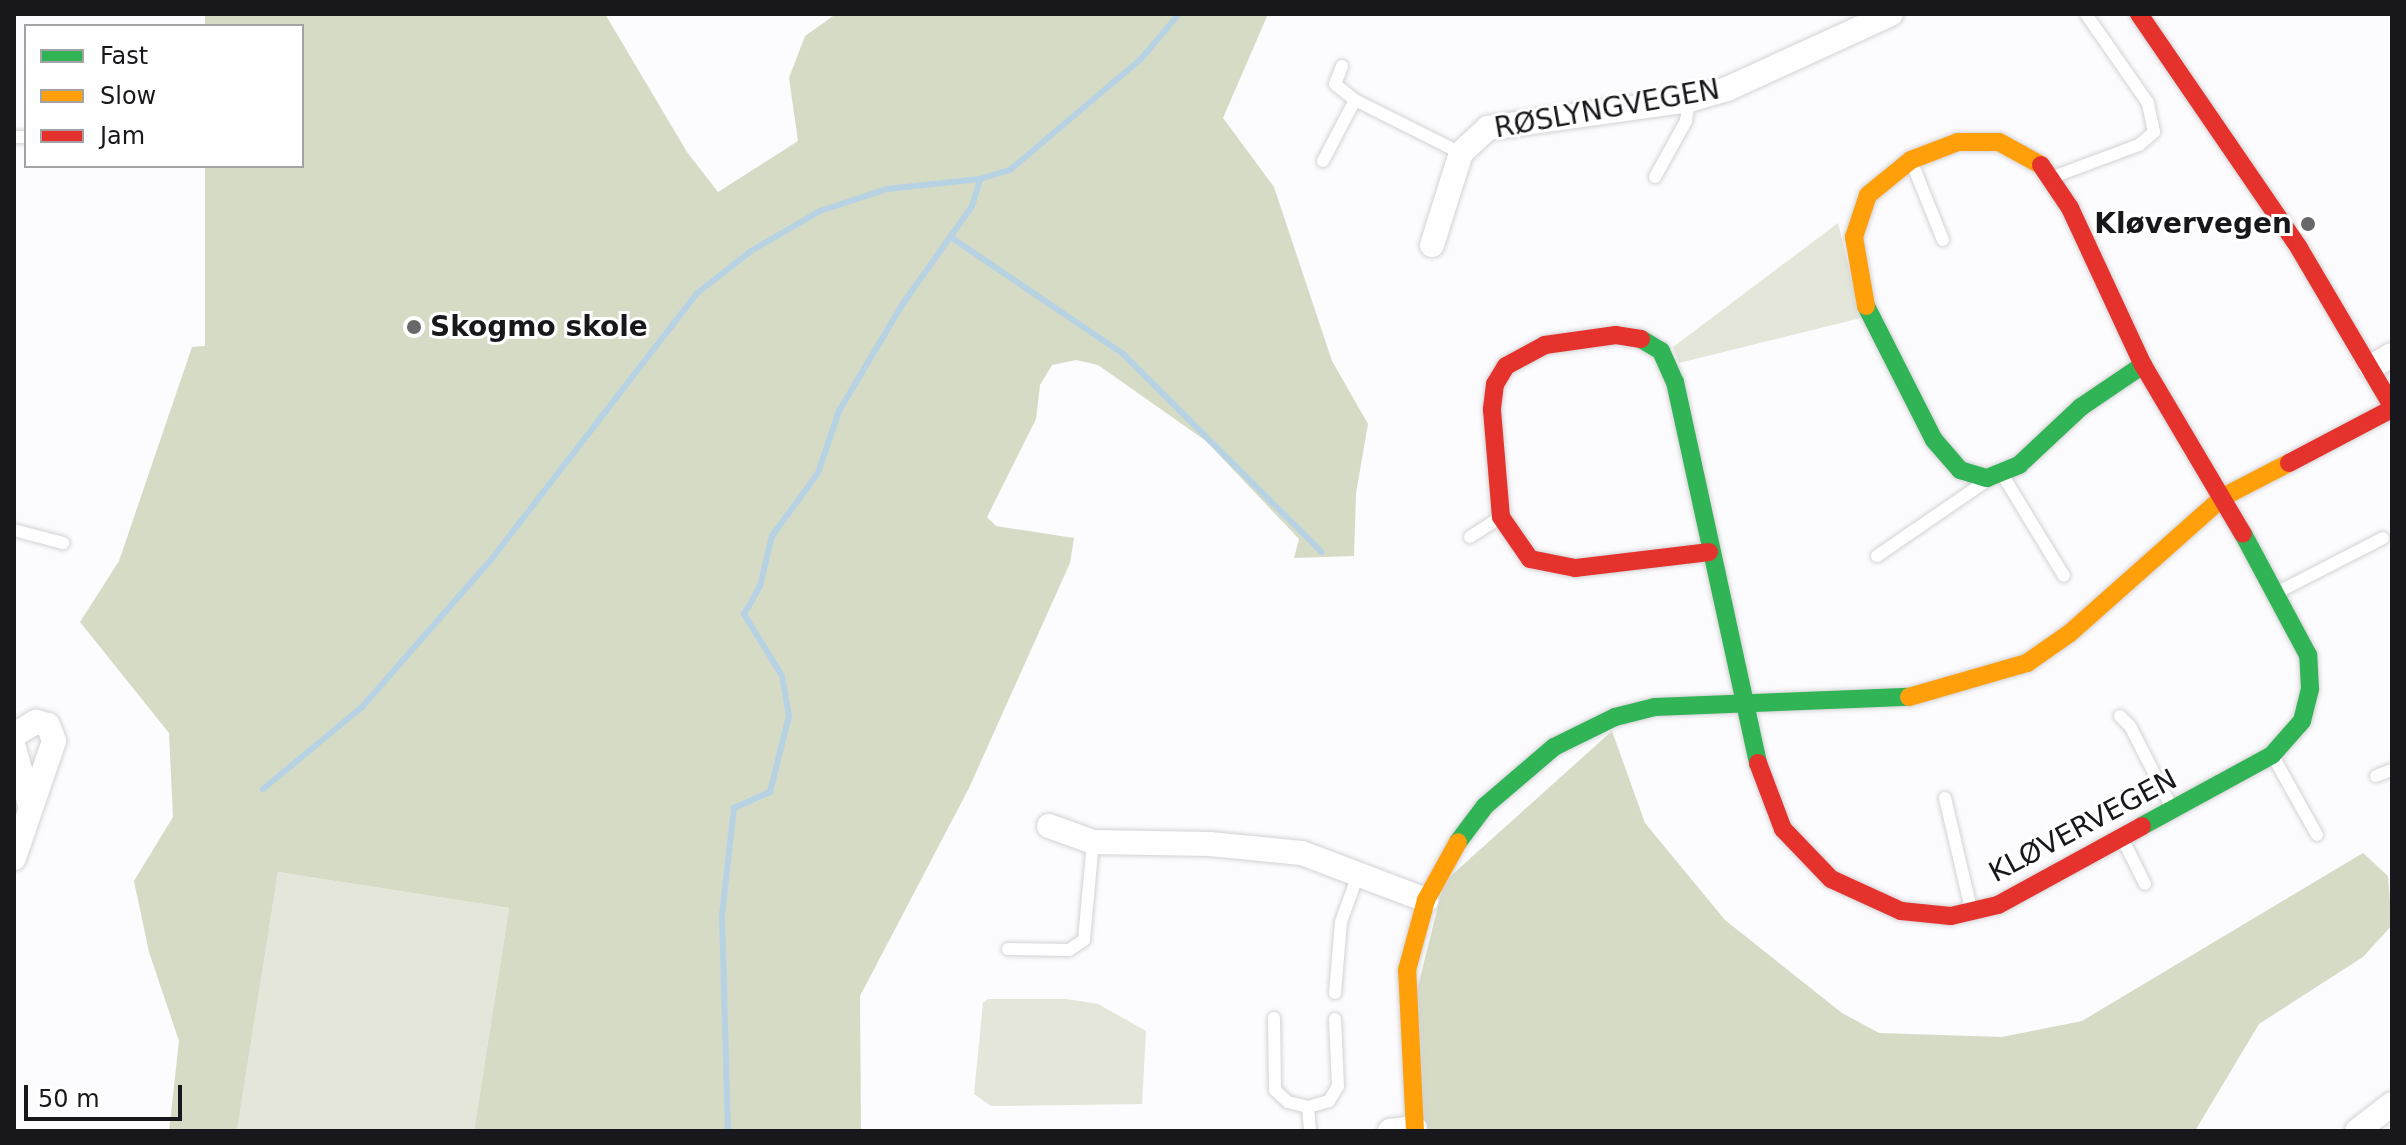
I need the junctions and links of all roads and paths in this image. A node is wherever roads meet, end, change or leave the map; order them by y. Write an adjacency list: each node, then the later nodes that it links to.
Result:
1 (1891, 14): 6 (street, RØSLYNGVEGEN)
2 (2086, 14): 11 (lane)
3 (2139, 14): 14 (street)
4 (1342, 66): 5 (lane)
5 (1355, 100): 7 (lane); 9 (lane)
6 (1689, 100): 7 (street, RØSLYNGVEGEN); 10 (lane)
7 (1461, 153): 13 (street, RØSLYNGVEGEN)
8 (1911, 160): 11 (street); 12 (lane); 17 (street)
9 (1323, 161)
10 (1655, 177)
11 (2053, 177): 15 (street, KLØVERVEGEN)
12 (1943, 240)
13 (1432, 245)
14 (2376, 360): 16 (street)
15 (2143, 365): 17 (street); 18 (street, KLØVERVEGEN)
16 (2392, 408): 18 (street)
17 (1995, 476): 25 (lane); 26 (lane)
18 (2223, 497): 27 (street, KLØVERVEGEN); 28 (street)
19 (1501, 517): 21 (lane); 24 (street); 24 (street)
20 (14, 530): 23 (lane)
21 (1470, 537)
22 (2383, 538): 27 (lane)
23 (63, 543)
24 (1709, 552): 28 (street, KLØVERVEGEN)
25 (1877, 556)
26 (2064, 576)
27 (2275, 593): 32 (street, KLØVERVEGEN)
28 (1743, 700): 45 (street); 46 (street, KLØVERVEGEN)
29 (2120, 716): 37 (lane)
30 (14, 735): 36 (street)
31 (14, 748): 36 (street)
32 (2272, 755): 37 (street, KLØVERVEGEN); 39 (lane)
33 (2392, 770): 34 (lane)
34 (2376, 776)
35 (1945, 798): 46 (lane)
36 (30, 805): 42 (street)
37 (2173, 809): 40 (street, KLØVERVEGEN)
38 (1049, 826): 41 (street)
39 (2317, 835)
40 (2122, 838): 44 (lane); 46 (street, KLØVERVEGEN)
41 (1093, 842): 43 (street); 47 (lane)
42 (14, 858)
43 (1359, 872): 45 (street); 48 (lane)
44 (2145, 884)
45 (1426, 900): 53 (street)
46 (1972, 913)
47 (1008, 949)
48 (1335, 993)
49 (1274, 1018): 52 (lane)
50 (1335, 1019): 52 (lane)
51 (2392, 1104): 56 (street)
52 (1308, 1107): 54 (lane)
53 (1415, 1129): 55 (street)
54 (1310, 1131)
55 (1390, 1131)
56 (2357, 1131)

